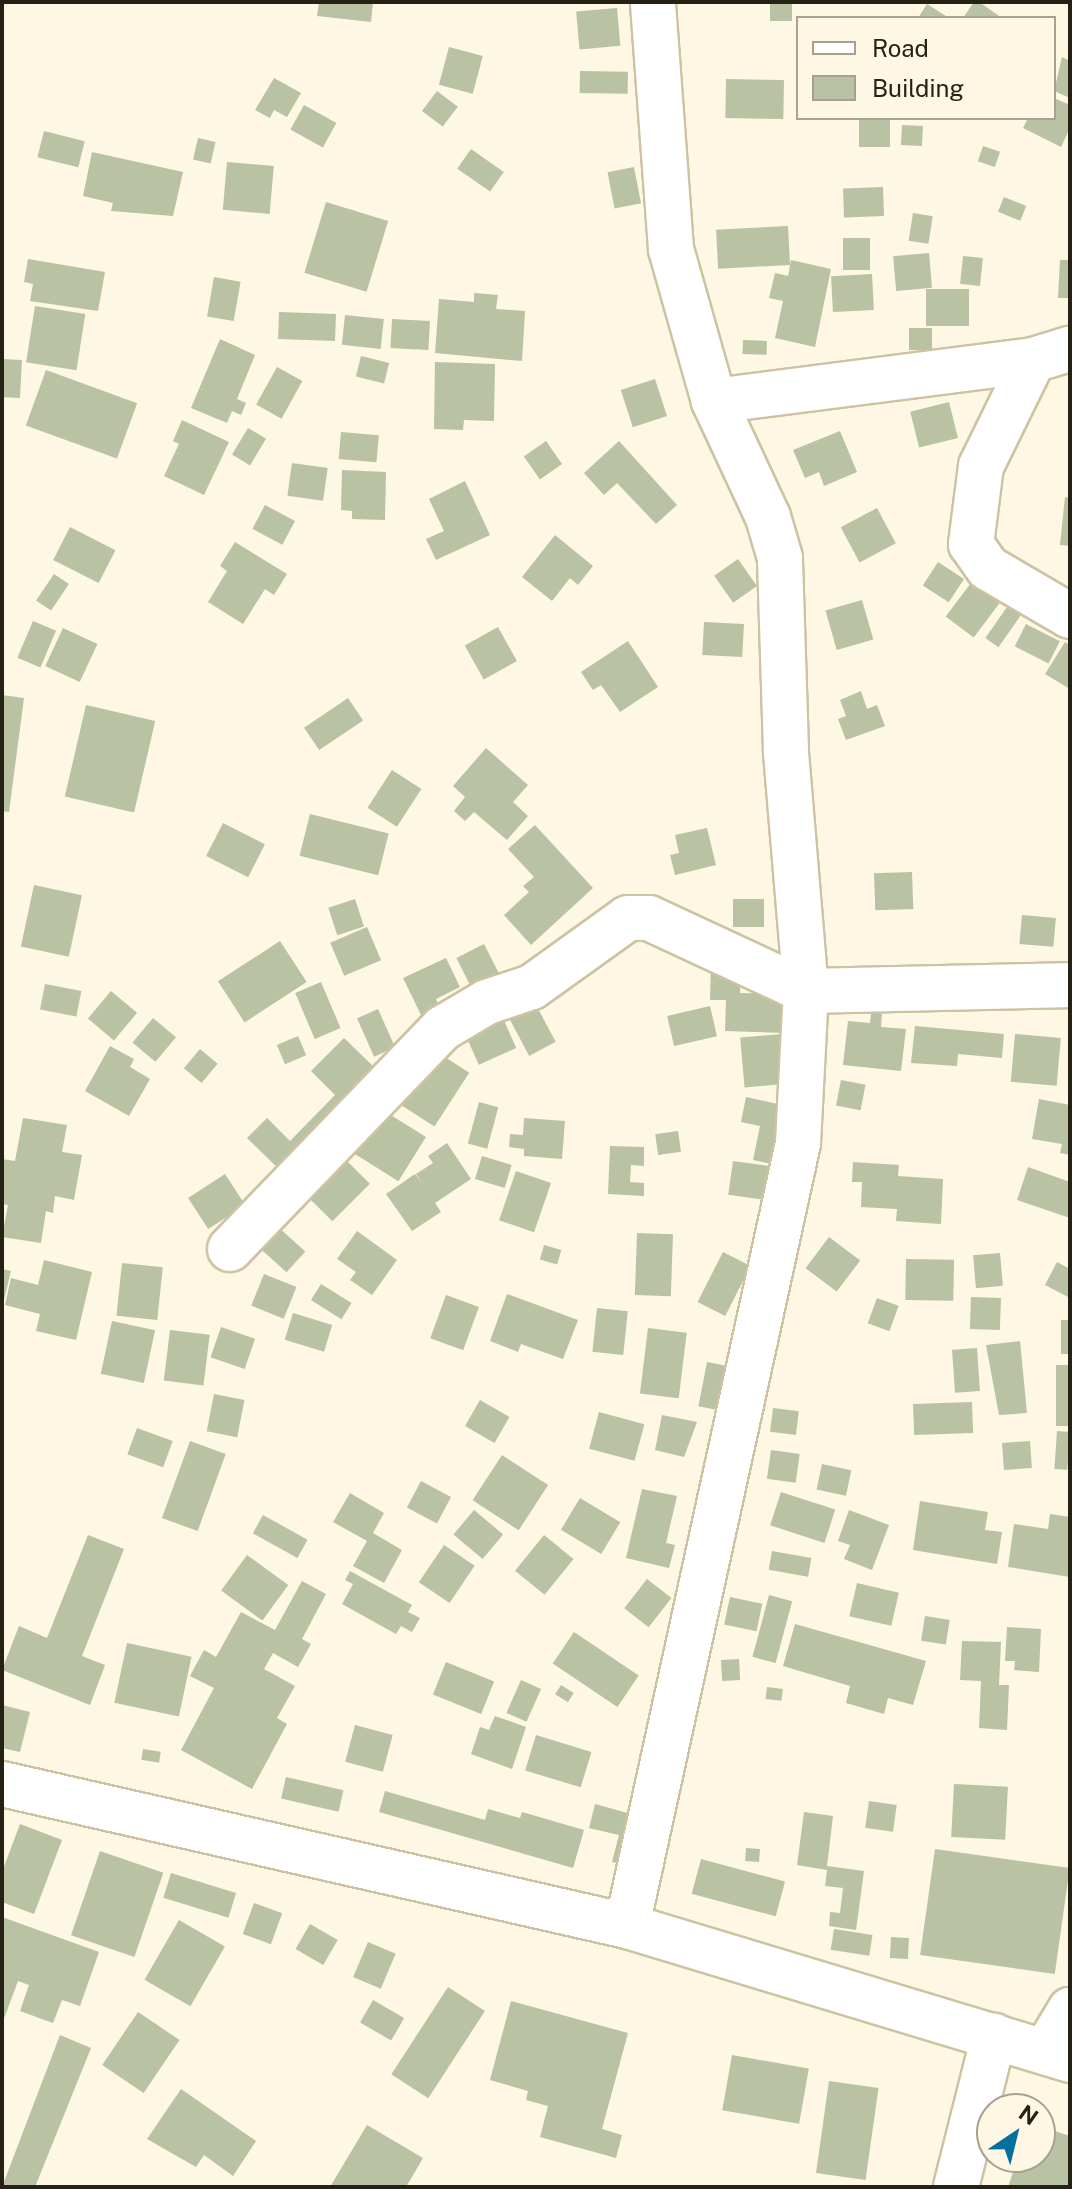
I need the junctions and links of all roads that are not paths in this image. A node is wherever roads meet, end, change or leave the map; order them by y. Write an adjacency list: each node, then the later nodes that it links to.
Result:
1 (653, 2): 3 (street)
2 (1051, 354): 3 (street); 4 (street)
3 (714, 401): 6 (street)
4 (1070, 616)
5 (1070, 985): 6 (street)
6 (806, 991): 7 (street); 9 (street)
7 (230, 1249)
8 (2, 1784): 9 (street)
9 (627, 1926): 11 (street)
10 (1070, 2010): 12 (street)
11 (994, 2036): 12 (street); 13 (street)
12 (1058, 2055)
13 (956, 2187)

